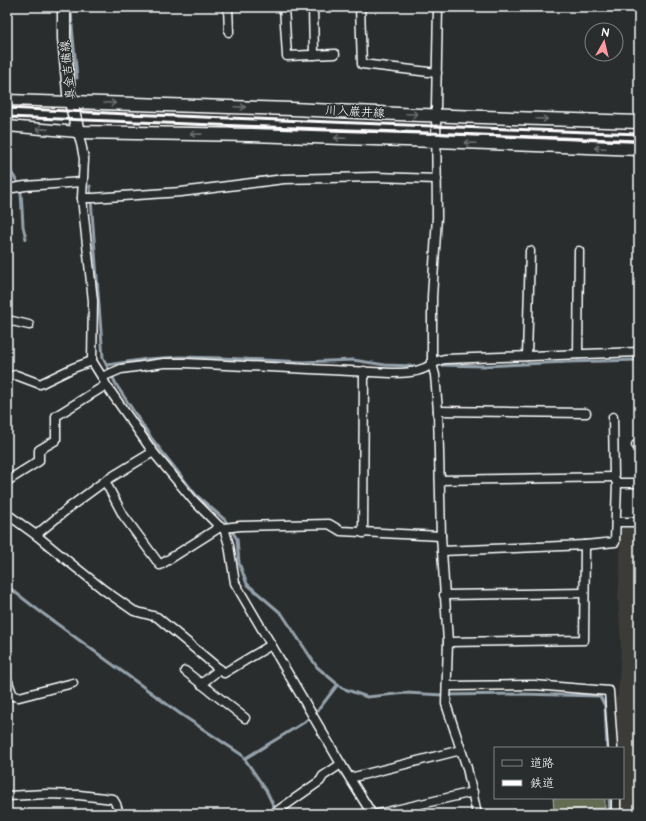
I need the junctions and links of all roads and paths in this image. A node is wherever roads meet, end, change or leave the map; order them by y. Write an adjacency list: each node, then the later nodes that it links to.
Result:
1 (64, 7): 12 (main road, 真金吉備線)
2 (228, 7): 7 (street)
3 (284, 7): 9 (street)
4 (313, 7): 9 (street)
5 (360, 7): 10 (street)
6 (438, 7): 10 (street)
7 (229, 32)
8 (334, 54): 9 (street)
9 (314, 55)
10 (437, 73): 13 (street)
11 (7, 100): 12 (street)
12 (71, 102): 13 (main road, 川入巌井線, one-way to 13); 16 (main road, 真金吉備線)
13 (436, 115): 14 (main road, 川入巌井線, one-way to 14); 17 (street)
14 (639, 122)
15 (7, 126): 16 (street, one-way to 15)
16 (78, 132): 17 (main road, one-way to 16); 20 (street)
17 (436, 141): 18 (main road, one-way to 17); 19 (street)
18 (639, 149)
19 (436, 179): 22 (street); 31 (street)
20 (82, 182): 21 (street); 22 (street)
21 (7, 189)
22 (87, 198): 30 (street)
23 (530, 251): 29 (street)
24 (579, 251): 28 (street)
25 (7, 321): 26 (street)
26 (29, 325)
27 (639, 352): 28 (street)
28 (578, 354): 29 (street)
29 (527, 356): 31 (street)
30 (92, 361): 33 (street); 34 (street)
31 (432, 364): 32 (street); 36 (street)
32 (364, 371): 33 (street); 49 (street)
33 (102, 376): 35 (street)
34 (7, 377)
35 (106, 385): 39 (street); 40 (street)
36 (438, 412): 37 (street); 41 (street)
37 (586, 414)
38 (613, 417): 42 (street)
39 (153, 452): 43 (street); 48 (street)
40 (7, 480)
41 (440, 480): 42 (street); 51 (street)
42 (616, 480): 44 (street); 46 (street)
43 (106, 481): 48 (street); 50 (street)
44 (639, 483)
45 (7, 514): 50 (street)
46 (616, 522): 47 (street); 52 (street)
47 (639, 522)
48 (222, 528): 49 (street); 57 (street)
49 (363, 533): 51 (street)
50 (36, 535): 58 (street)
51 (441, 536): 53 (street)
52 (585, 545): 53 (street); 54 (street)
53 (442, 551): 55 (street)
54 (584, 593): 55 (street); 56 (street)
55 (444, 596): 56 (street)
56 (448, 642): 63 (street)
57 (271, 645): 58 (street); 67 (street)
58 (220, 669): 62 (street)
59 (185, 671): 62 (street)
60 (7, 679): 61 (street)
61 (73, 682)
62 (201, 684): 64 (street)
63 (447, 686): 65 (street); 66 (street)
64 (245, 718)
65 (613, 747)
66 (461, 750): 68 (street); 69 (street)
67 (341, 764): 68 (street); 72 (street)
68 (350, 778): 74 (street)
69 (472, 792): 75 (street); 76 (street)
70 (7, 796): 73 (street)
71 (616, 799): 77 (street)
72 (275, 812)
73 (119, 814)
74 (372, 814)
75 (378, 814)
76 (477, 814)
77 (616, 814)

